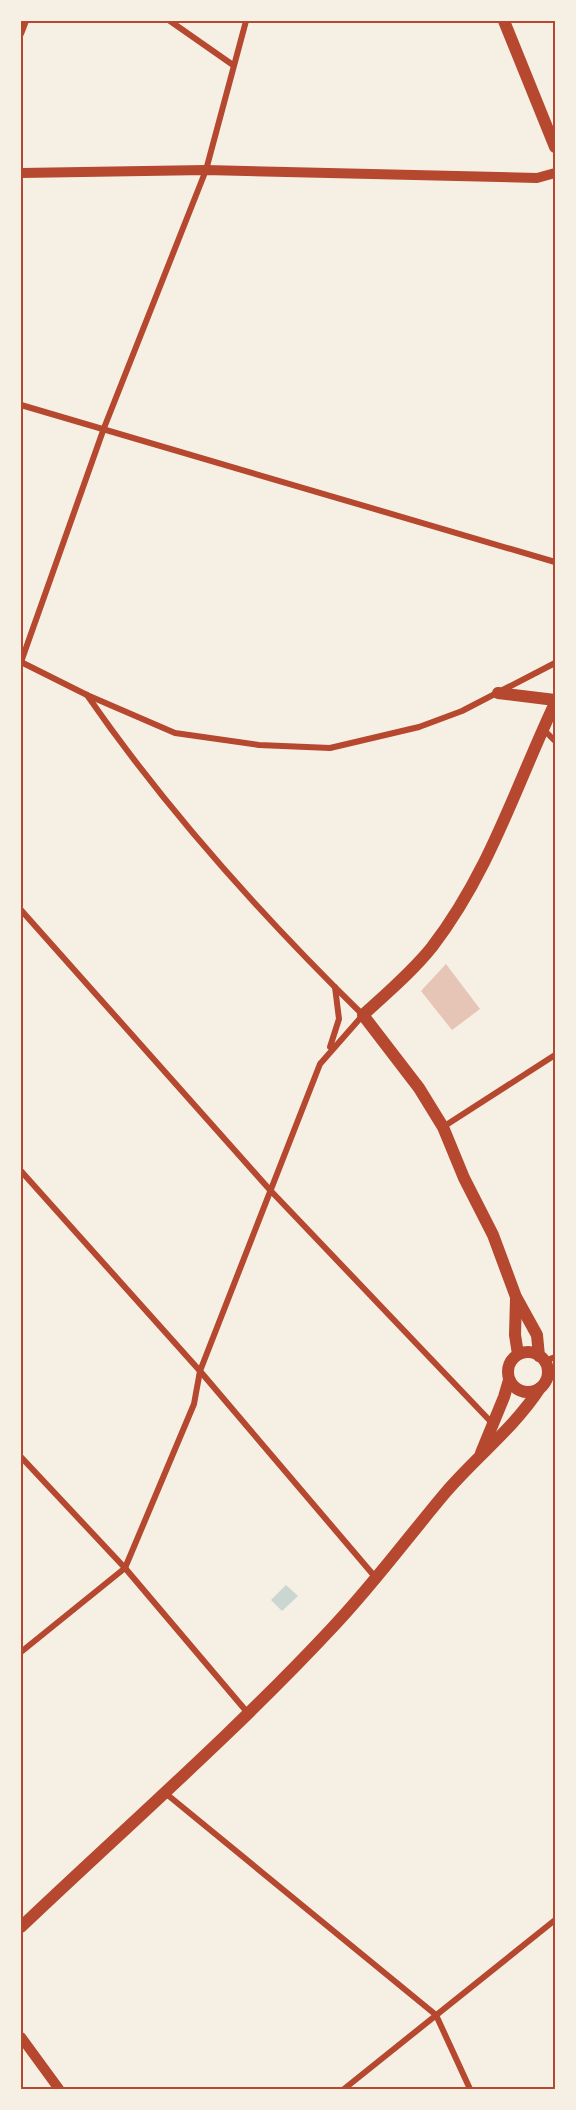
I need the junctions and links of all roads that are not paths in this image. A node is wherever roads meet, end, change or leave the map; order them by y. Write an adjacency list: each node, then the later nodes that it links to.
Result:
1 (26, 21): 5 (street)
2 (170, 21): 6 (street)
3 (246, 21): 6 (street)
4 (504, 21): 7 (main road)
5 (21, 34)
6 (233, 65): 8 (street)
7 (555, 147)
8 (206, 170): 9 (street); 10 (street); 12 (street)
9 (21, 173)
10 (555, 173)
11 (21, 405): 12 (street)
12 (104, 428): 13 (street); 14 (street)
13 (555, 562)
14 (21, 662): 17 (street)
15 (555, 663): 16 (street)
16 (498, 693): 17 (street); 18 (main road)
17 (87, 695): 22 (street)
18 (555, 701): 19 (main road)
19 (543, 729): 20 (street); 23 (main road)
20 (555, 741)
21 (21, 910): 28 (street)
22 (335, 987): 23 (street); 24 (street)
23 (363, 1015): 24 (street); 26 (main road)
24 (329, 1051): 28 (street)
25 (555, 1055): 26 (street)
26 (443, 1127): 29 (main road)
27 (21, 1171): 32 (street)
28 (270, 1190): 32 (street); 35 (street)
29 (516, 1297): 30 (main road); 31 (main road)
30 (518, 1354): 31 (main road); 33 (main road)
31 (546, 1358): 34 (main road)
32 (200, 1371): 38 (street); 39 (street)
33 (509, 1380): 34 (main road); 35 (main road)
34 (547, 1382): 36 (main road)
35 (493, 1424): 36 (main road)
36 (481, 1454): 39 (main road)
37 (21, 1457): 38 (street)
38 (125, 1568): 40 (street); 41 (street)
39 (376, 1578): 41 (main road)
40 (21, 1652)
41 (247, 1712): 42 (main road)
42 (163, 1792): 44 (main road); 45 (street)
43 (555, 1920): 45 (street)
44 (21, 1927)
45 (436, 2015): 48 (street); 49 (street)
46 (21, 2037): 47 (street)
47 (59, 2089)
48 (344, 2089)
49 (470, 2089)

